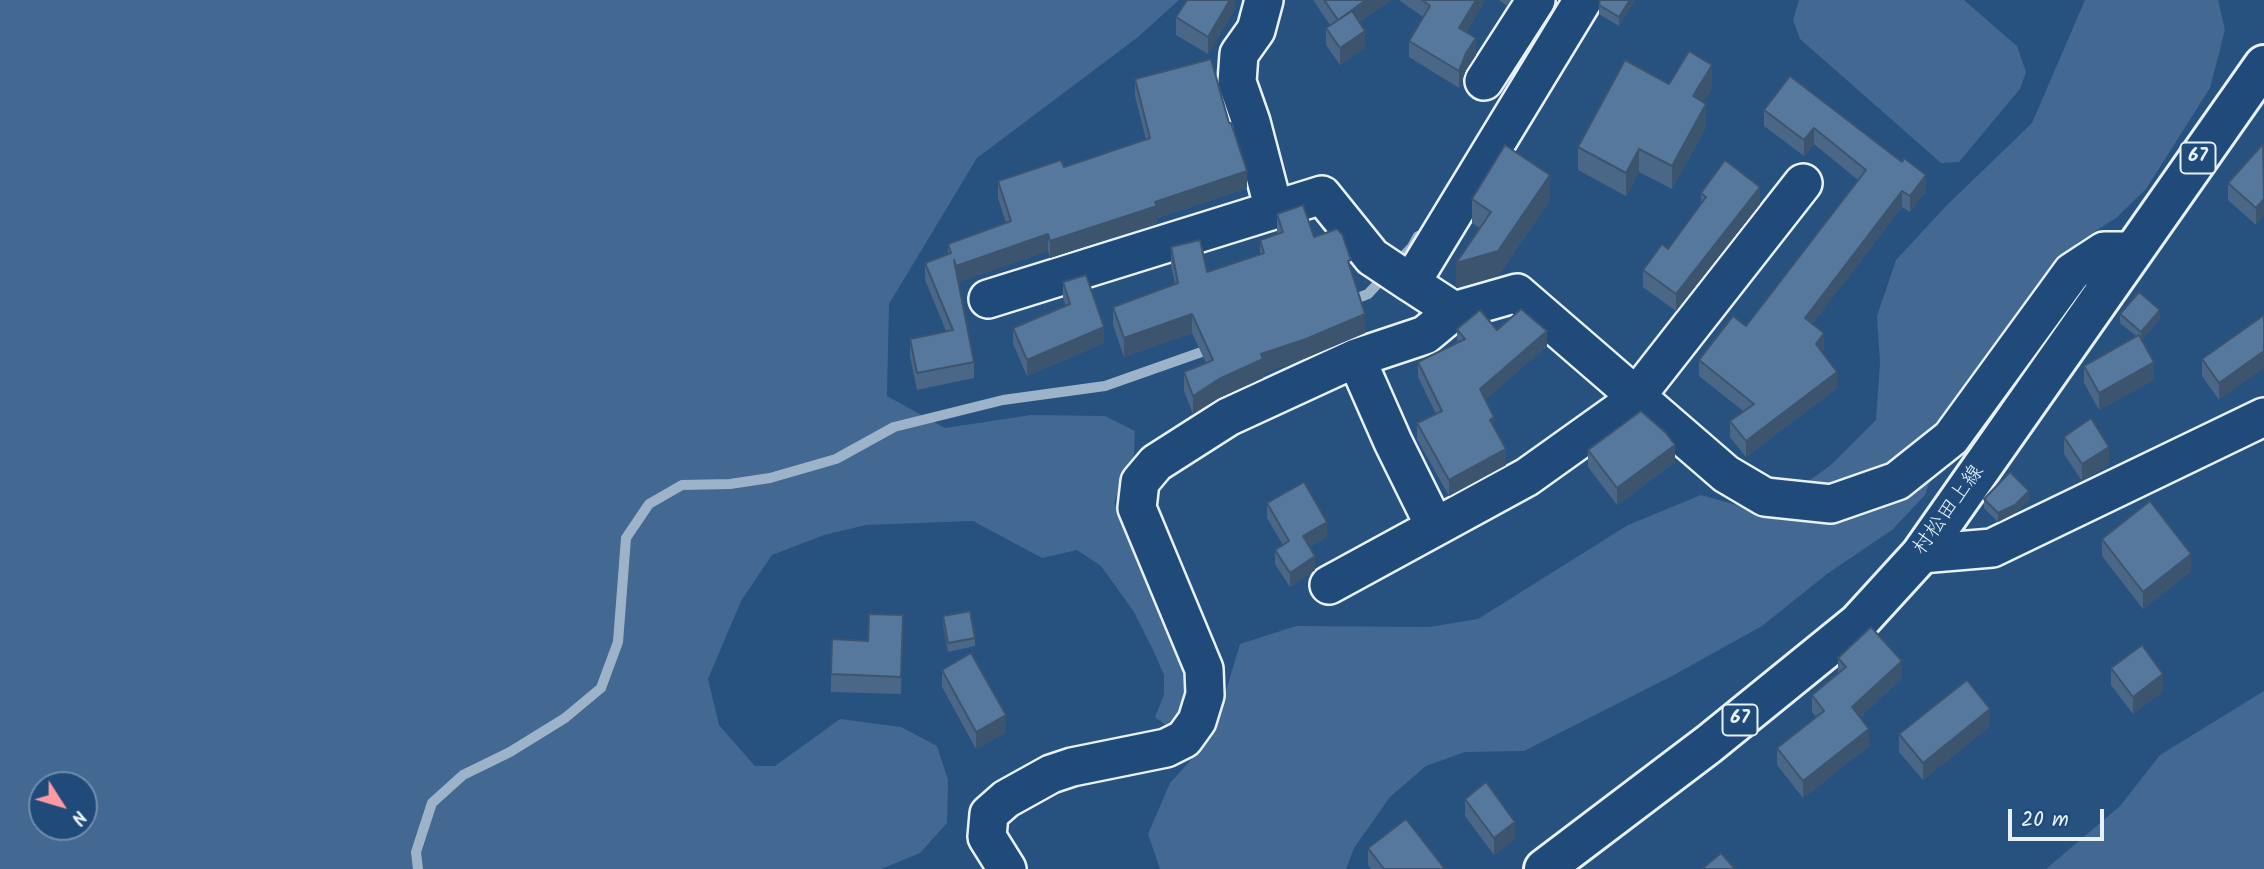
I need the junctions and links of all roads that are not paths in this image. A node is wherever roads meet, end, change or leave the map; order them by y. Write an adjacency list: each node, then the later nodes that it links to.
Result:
1 (1264, 0): 7 (street)
2 (1536, 0): 5 (street)
3 (1583, 0): 9 (street)
4 (2264, 65): 8 (main road, 村松田上線 / 67)
5 (1484, 81)
6 (1803, 183): 13 (street)
7 (1274, 210): 9 (street); 10 (street)
8 (2132, 251): 13 (street); 16 (main road, 村松田上線 / 67)
9 (1411, 283): 11 (street)
10 (988, 299)
11 (1454, 311): 12 (street); 13 (street)
12 (1356, 358): 15 (street); 18 (street)
13 (1637, 396): 15 (street)
14 (2264, 417): 16 (street)
15 (1436, 527): 17 (street)
16 (1921, 554): 19 (main road, 村松田上線 / 67)
17 (1329, 585)
18 (1007, 869)
19 (1544, 869)

